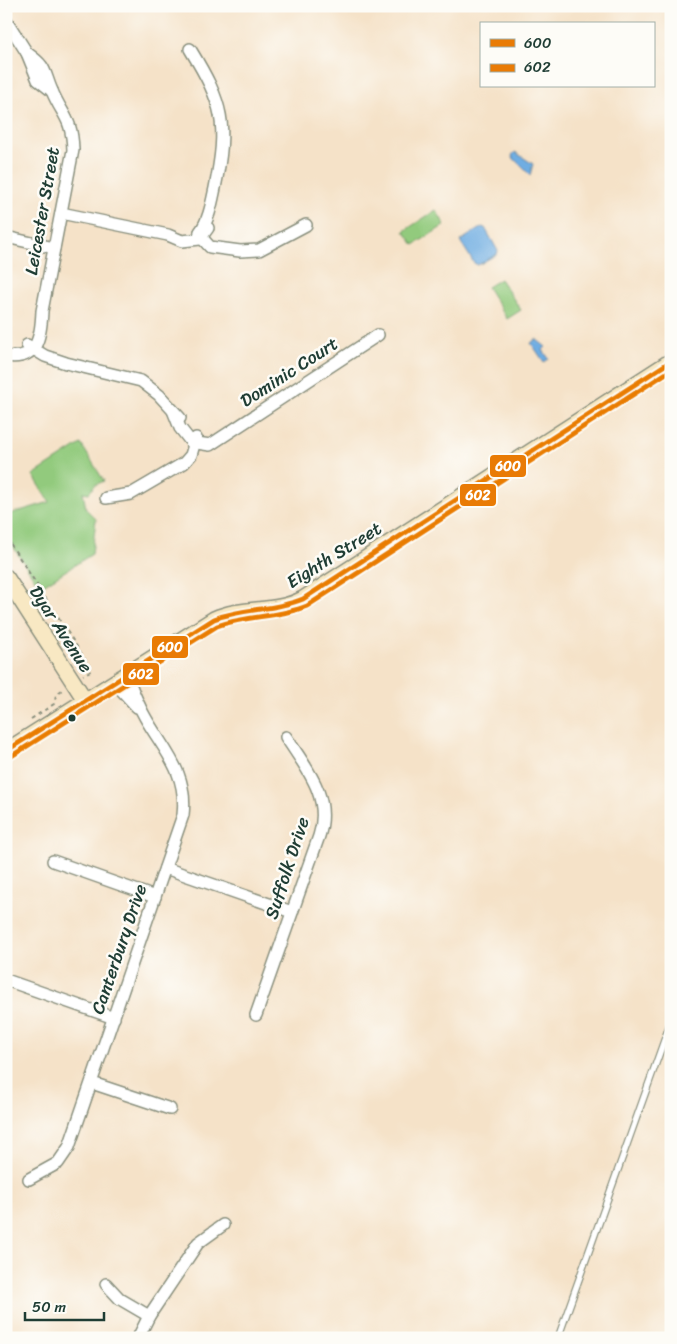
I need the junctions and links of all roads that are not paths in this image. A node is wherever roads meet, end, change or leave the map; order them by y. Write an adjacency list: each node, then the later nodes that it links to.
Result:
1 (6, 20): 3 (street, Leicester Street)
2 (190, 48): 5 (street)
3 (61, 213): 5 (street); 7 (street, Leicester Street)
4 (306, 225): 5 (street)
5 (202, 234)
6 (6, 237): 7 (street)
7 (54, 248): 10 (street, Leicester Street)
8 (378, 335): 13 (street, Dominic Court)
9 (6, 348): 10 (street)
10 (30, 349): 11 (street); 13 (street)
11 (6, 356)
12 (671, 361): 16 (street, Eighth Street)
13 (194, 441): 14 (street)
14 (106, 498)
15 (6, 577): 17 (street, Dyar Avenue)
16 (120, 678): 17 (street, Eighth Street); 21 (street, Canterbury Drive)
17 (85, 700): 19 (street, Eighth Street)
18 (286, 737): 23 (street, Suffolk Drive)
19 (6, 751)
20 (53, 861): 22 (street)
21 (165, 868): 22 (street, Canterbury Drive); 23 (street)
22 (155, 897): 26 (street, Canterbury Drive)
23 (292, 912): 25 (street, Suffolk Drive)
24 (6, 980): 26 (street)
25 (256, 1015)
26 (114, 1018): 28 (street, Canterbury Drive)
27 (671, 1020): 35 (lane)
28 (92, 1082): 29 (street); 30 (street, Canterbury Drive)
29 (170, 1109)
30 (29, 1179)
31 (222, 1225): 33 (street)
32 (106, 1284): 33 (street)
33 (149, 1316): 34 (street)
34 (138, 1338)
35 (558, 1338)

